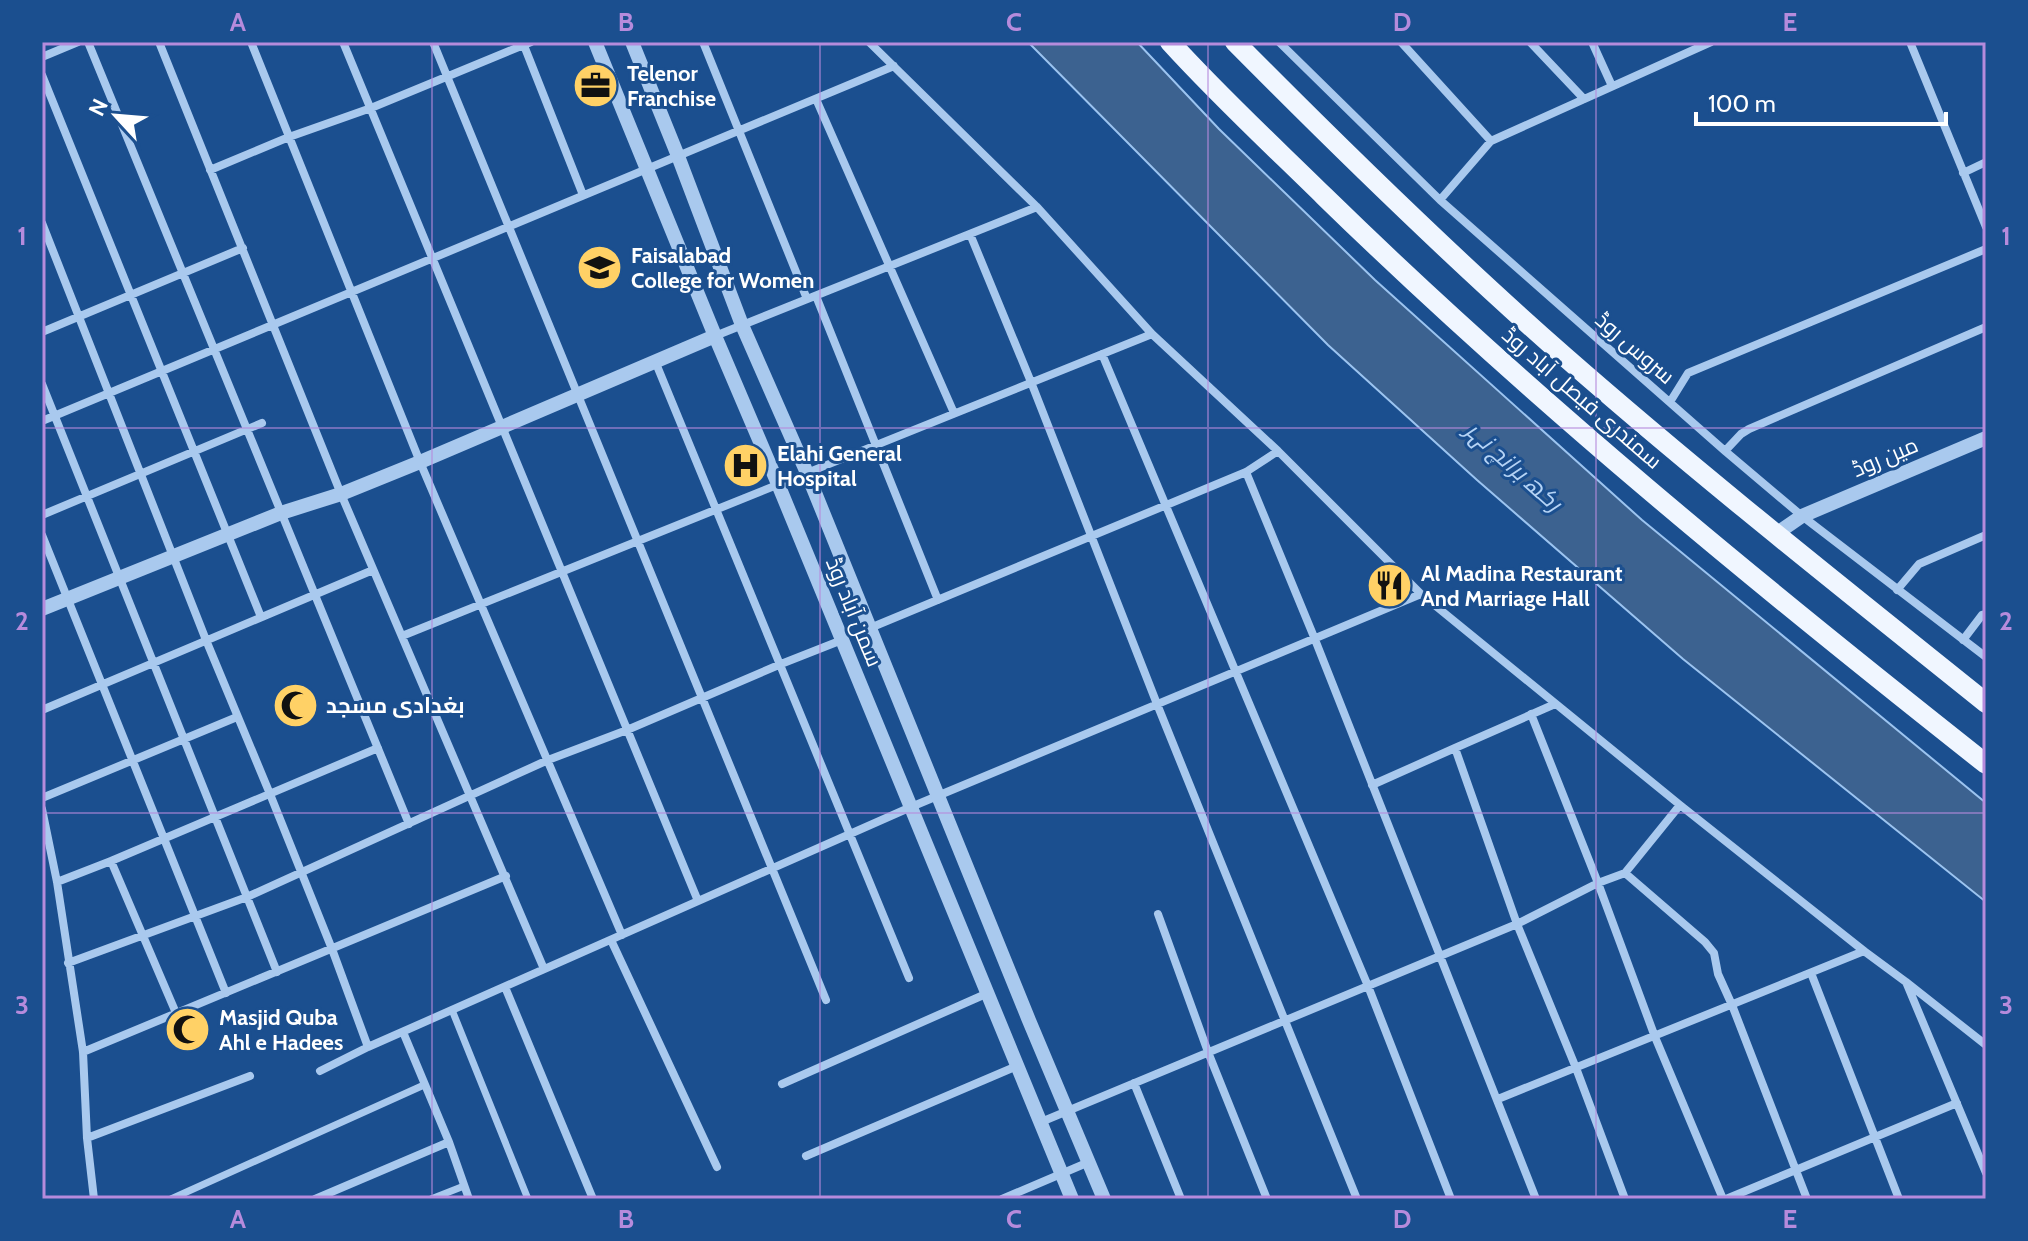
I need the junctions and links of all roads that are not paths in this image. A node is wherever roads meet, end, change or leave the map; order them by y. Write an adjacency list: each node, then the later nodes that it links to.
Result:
1 (78, 42): 20 (street)
2 (88, 42): 49 (street)
3 (159, 42): 36 (street)
4 (251, 42): 31 (street)
5 (343, 42): 29 (street)
6 (433, 42): 25 (street)
7 (595, 42): 35 (street, سمن آباد روڈ)
8 (632, 42): 33 (street, سمن آباد روڈ)
9 (703, 42): 30 (street)
10 (869, 42): 23 (street)
11 (1170, 42): 135 (main road, سمندری فیصل آباد روڈ)
12 (1235, 42): 93 (main road, سمندری فیصل آباد روڈ)
13 (1279, 42): 39 (street, سروس روڈ)
14 (1401, 42): 32 (street)
15 (1530, 42): 28 (street)
16 (1592, 42): 26 (street)
17 (1711, 42): 21 (street)
18 (1910, 42): 37 (street)
19 (526, 43): 25 (street); 38 (street)
20 (60, 45): 22 (street)
21 (1698, 45): 26 (street)
22 (42, 57)
23 (894, 66): 27 (street); 40 (street)
24 (42, 75): 51 (street)
25 (448, 77): 29 (street); 42 (street)
26 (1612, 86): 28 (street)
27 (816, 99): 30 (street); 48 (street)
28 (1584, 99): 32 (street)
29 (371, 108): 31 (street); 47 (street)
30 (740, 131): 33 (street); 52 (street)
31 (289, 137): 36 (street); 50 (street)
32 (1491, 141): 39 (street)
33 (678, 156): 35 (street); 55 (street, سمن آباد روڈ)
34 (1986, 162): 37 (street)
35 (648, 169): 38 (street); 59 (street, سمن آباد روڈ)
36 (210, 170): 45 (street)
37 (1963, 173): 43 (street)
38 (583, 195): 42 (street)
39 (1440, 200): 68 (street, سروس روڈ)
40 (1037, 207): 44 (street); 58 (street)
41 (42, 223): 53 (street)
42 (508, 227): 47 (street); 67 (street)
43 (1986, 227)
44 (970, 234): 48 (street); 64 (street)
45 (243, 248): 49 (street); 54 (street)
46 (1986, 249): 68 (street)
47 (432, 259): 50 (street); 73 (street)
48 (889, 266): 52 (street); 69 (street)
49 (183, 273): 51 (street); 60 (street)
50 (351, 292): 54 (street); 80 (street)
51 (131, 295): 53 (street); 63 (street)
52 (812, 298): 55 (street); 76 (street)
53 (80, 316): 57 (street); 66 (street)
54 (272, 325): 60 (street); 85 (street)
55 (742, 325): 59 (street); 83 (street, سمن آباد روڈ)
56 (1986, 327): 79 (street)
57 (42, 332)
58 (1152, 334): 61 (street); 78 (street)
59 (715, 336): 62 (street); 84 (street, سمن آباد روڈ)
60 (214, 349): 63 (street); 74 (street)
61 (1102, 354): 64 (street); 87 (street)
62 (655, 361): 67 (street); 88 (street)
63 (162, 371): 66 (street); 77 (street)
64 (1031, 382): 69 (street); 96 (street)
65 (42, 384): 70 (street)
66 (108, 393): 70 (street); 82 (street)
67 (577, 395): 73 (street); 97 (street)
68 (1670, 402): 79 (street, سروس روڈ)
69 (954, 413): 76 (street)
70 (54, 416): 71 (street); 86 (street)
71 (42, 421)
72 (262, 423): 74 (street)
73 (502, 427): 80 (street); 100 (street)
74 (247, 429): 77 (street); 89 (street)
75 (1986, 438): 91 (street, مین روڈ)
76 (875, 445): 83 (street); 106 (street)
77 (194, 451): 82 (street); 92 (street)
78 (1278, 451): 81 (street); 104 (street)
79 (1725, 451): 91 (street, سروس روڈ)
80 (420, 462): 85 (street); 107 (street)
81 (1246, 472): 87 (street); 113 (street)
82 (141, 473): 86 (street); 98 (street)
83 (807, 473): 84 (street); 111 (street, سمن آباد روڈ)
84 (778, 484): 88 (street); 115 (street, سمن آباد روڈ)
85 (341, 494): 89 (street); 99 (street)
86 (87, 496): 90 (street); 101 (street)
87 (1167, 505): 96 (street); 120 (street)
88 (716, 509): 97 (street); 119 (street)
89 (281, 513): 92 (street); 103 (street)
90 (42, 515)
91 (1802, 516): 93 (street, مین روڈ); 102 (street, سروس روڈ)
92 (228, 534): 98 (street); 110 (street)
93 (1776, 534): 123 (main road, سمندری فیصل آباد روڈ)
94 (42, 535): 105 (street)
95 (1986, 535): 102 (street)
96 (1090, 536): 106 (street); 124 (street)
97 (637, 541): 100 (street); 122 (street)
98 (174, 557): 101 (street); 114 (street)
99 (373, 570): 103 (street); 112 (street)
100 (561, 572): 107 (street); 129 (street)
101 (120, 578): 105 (street); 118 (street)
102 (1897, 590): 116 (street, سروس روڈ)
103 (315, 594): 110 (street); 131 (street)
104 (1421, 594): 113 (street); 125 (street)
105 (68, 599): 108 (street); 121 (street)
106 (938, 600): 111 (street)
107 (480, 605): 112 (street); 133 (street)
108 (42, 609)
109 (1986, 614): 116 (street)
110 (261, 617): 114 (street)
111 (870, 628): 138 (street, سمن آباد روڈ)
112 (402, 636): 139 (street)
113 (1314, 637): 120 (street); 136 (street)
114 (206, 640): 118 (street); 128 (street)
115 (842, 640): 119 (street); 142 (street, سمن آباد روڈ)
116 (1963, 640): 117 (street, سروس روڈ)
117 (1986, 657)
118 (152, 663): 121 (street); 130 (street)
119 (781, 664): 122 (street); 146 (street)
120 (1234, 671): 124 (street); 172 (street)
121 (102, 684): 126 (street); 134 (street)
122 (702, 697): 129 (street); 149 (street)
123 (1986, 703)
124 (1157, 704): 138 (street); 180 (street)
125 (1555, 704): 127 (street); 141 (street)
126 (42, 710)
127 (1531, 714): 132 (street); 154 (street)
128 (237, 717): 130 (street); 137 (street)
129 (627, 730): 133 (street); 156 (street)
130 (183, 740): 134 (street); 144 (street)
131 (378, 748): 137 (street); 145 (street)
132 (1455, 748): 136 (street); 159 (street)
133 (548, 760): 139 (street); 160 (street)
134 (133, 761): 140 (street); 147 (street)
135 (1986, 764)
136 (1372, 785): 165 (street)
137 (270, 794): 144 (street); 151 (street)
138 (939, 795): 142 (street); 196 (street, سمن آباد روڈ)
139 (470, 796): 145 (street); 152 (street)
140 (42, 798)
141 (1680, 805): 150 (street); 164 (street)
142 (911, 807): 146 (street); 175 (street, سمن آباد روڈ)
143 (42, 809): 153 (street)
144 (216, 817): 147 (street); 155 (street)
145 (409, 824): 151 (street)
146 (850, 834): 149 (street); 170 (street)
147 (164, 839): 148 (street); 158 (street)
148 (111, 861): 153 (street); 161 (street)
149 (772, 868): 156 (street); 176 (street)
150 (1625, 873): 154 (street); 177 (street)
151 (300, 874): 155 (street); 163 (street)
152 (506, 876): 163 (street); 167 (street)
153 (57, 882): 166 (street)
154 (1598, 883): 159 (street); 182 (street)
155 (247, 897): 158 (street); 168 (street)
156 (698, 901): 160 (street)
157 (1158, 914): 186 (street)
158 (194, 915): 161 (street); 174 (street)
159 (1517, 924): 165 (street); 188 (street)
160 (622, 935): 162 (street)
161 (142, 937): 166 (street); 179 (street)
162 (611, 940): 167 (street); 203 (street)
163 (332, 949): 168 (street); 184 (street)
164 (1864, 951): 169 (street); 171 (street)
165 (1440, 956): 172 (street); 194 (street)
166 (68, 963): 185 (street)
167 (544, 969): 173 (street)
168 (277, 972): 174 (street)
169 (1811, 973): 177 (street); 198 (street)
170 (909, 978)
171 (1906, 982): 183 (street); 195 (street)
172 (1368, 986): 180 (street); 221 (street)
173 (505, 987): 178 (street); 214 (street)
174 (226, 993): 179 (street)
175 (988, 993): 187 (street, سمن آباد روڈ); 192 (street)
176 (826, 1000)
177 (1732, 1005): 182 (street); 204 (street)
178 (452, 1010): 181 (street); 213 (street)
179 (176, 1013): 185 (street)
180 (1285, 1020): 186 (street); 220 (street)
181 (403, 1032): 184 (street); 193 (street)
182 (1655, 1037): 188 (street); 224 (street)
183 (1986, 1045)
184 (368, 1047): 189 (street)
185 (83, 1052): 199 (street)
186 (1208, 1052): 191 (street); 219 (street)
187 (1017, 1066): 197 (street, سمن آباد روڈ); 201 (street)
188 (1576, 1068): 194 (street); 223 (street)
189 (320, 1071)
190 (250, 1076): 199 (street)
191 (1134, 1083): 196 (street); 218 (street)
192 (782, 1084)
193 (424, 1085): 200 (street); 209 (street)
194 (1498, 1099): 222 (street)
195 (1957, 1103): 198 (street); 205 (street)
196 (1067, 1111): 197 (street); 202 (street, سمن آباد روڈ)
197 (1041, 1122): 206 (street, سمن آباد روڈ)
198 (1874, 1137): 204 (street); 226 (street)
199 (87, 1138): 208 (street)
200 (449, 1142): 207 (street); 210 (street)
201 (806, 1156)
202 (1089, 1162): 206 (street); 217 (street, سمن آباد روڈ)
203 (717, 1167)
204 (1795, 1170): 224 (street); 225 (street)
205 (1986, 1173)
206 (1062, 1174): 215 (street); 216 (street, سمن آباد روڈ)
207 (464, 1186): 211 (street); 212 (street)
208 (94, 1199)
209 (171, 1199)
210 (315, 1199)
211 (431, 1199)
212 (469, 1199)
213 (528, 1199)
214 (593, 1199)
215 (1002, 1199)
216 (1072, 1199)
217 (1104, 1199)
218 (1181, 1199)
219 (1267, 1199)
220 (1357, 1199)
221 (1451, 1199)
222 (1536, 1199)
223 (1625, 1199)
224 (1725, 1199)
225 (1807, 1199)
226 (1899, 1199)

